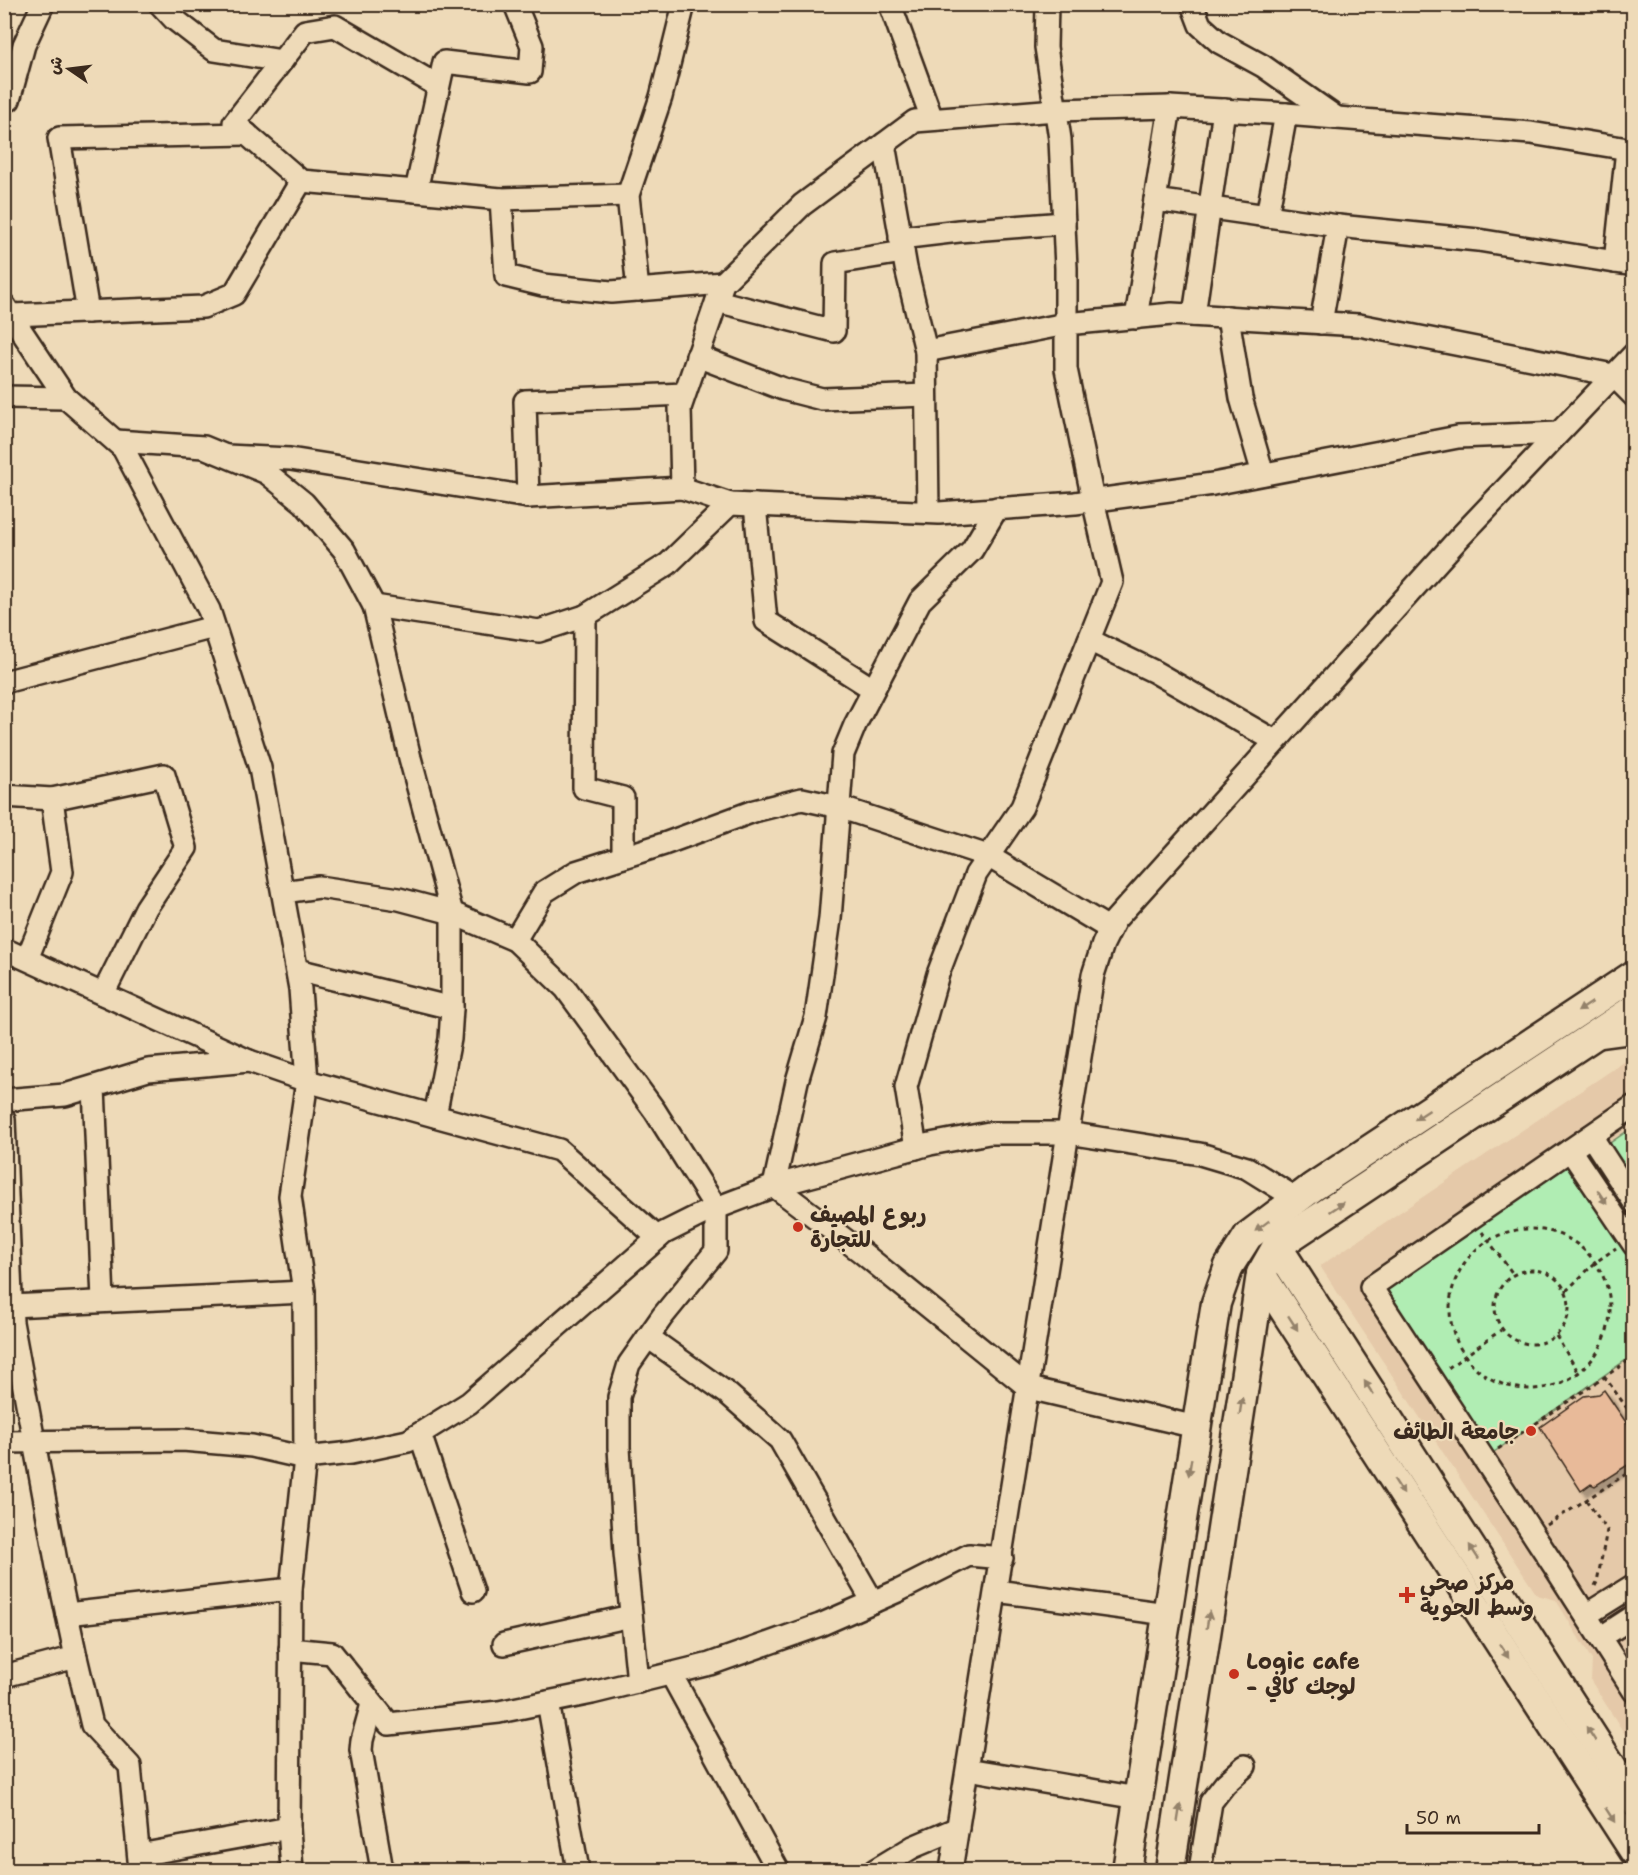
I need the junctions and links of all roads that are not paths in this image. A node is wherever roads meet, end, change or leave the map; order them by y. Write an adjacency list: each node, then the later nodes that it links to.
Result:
1 (43, 4): 10 (street)
2 (160, 4): 8 (street)
3 (515, 4): 9 (street)
4 (684, 4): 22 (street)
5 (890, 4): 16 (street)
6 (1047, 4): 12 (street)
7 (1192, 4): 15 (street)
8 (282, 61): 9 (street); 17 (street)
9 (438, 86): 21 (street)
10 (4, 100)
11 (1170, 107): 12 (street); 13 (street); 24 (street)
12 (1056, 110): 16 (street); 27 (street)
13 (1224, 110): 14 (street); 25 (street)
14 (1286, 114): 15 (street); 26 (street)
15 (1337, 118): 19 (street)
16 (932, 119): 18 (street)
17 (247, 134): 20 (street); 34 (street)
18 (884, 144): 29 (street); 32 (street)
19 (1630, 150): 30 (street)
20 (301, 181): 21 (street); 34 (street)
21 (416, 191): 23 (street)
22 (628, 195): 23 (street); 31 (street)
23 (501, 199): 31 (street)
24 (1155, 200): 25 (street); 36 (street)
25 (1210, 208): 26 (street); 35 (street)
26 (1267, 216): 28 (street)
27 (1064, 223): 29 (street); 39 (street)
28 (1338, 226): 30 (street); 38 (street)
29 (902, 245): 32 (street); 40 (street)
30 (1624, 263)
31 (638, 290): 32 (street)
32 (720, 292): 42 (street)
33 (8, 310): 34 (street); 48 (street)
34 (88, 312)
35 (1194, 315): 36 (street); 37 (street)
36 (1136, 318): 39 (street)
37 (1228, 318): 38 (street); 52 (street)
38 (1321, 322): 43 (street)
39 (1066, 324): 40 (street); 55 (street)
40 (926, 351): 45 (street)
41 (1634, 354): 43 (street)
42 (698, 356): 44 (street); 45 (street)
43 (1613, 375): 46 (street); 49 (street)
44 (684, 394): 53 (street); 54 (street)
45 (926, 395): 59 (street)
46 (1634, 396)
47 (4, 397): 48 (street)
48 (66, 398): 50 (street)
49 (1558, 433): 52 (street); 66 (street)
50 (116, 441): 51 (street); 62 (street)
51 (227, 456): 54 (street); 60 (street)
52 (1263, 474): 55 (street)
53 (682, 488): 54 (street); 56 (street)
54 (528, 497)
55 (1093, 500): 58 (street); 63 (street)
56 (730, 504): 57 (street); 61 (street)
57 (755, 505): 59 (street); 65 (street)
58 (997, 508): 59 (street); 65 (street)
59 (928, 512)
60 (374, 606): 61 (street); 73 (street)
61 (585, 616): 71 (street)
62 (214, 627): 64 (street); 72 (street)
63 (1089, 640): 66 (street); 70 (street)
64 (4, 682)
65 (873, 689): 69 (street)
66 (1275, 741): 74 (street)
67 (4, 796): 68 (street)
68 (52, 799): 77 (street); 80 (street)
69 (839, 807): 70 (street); 71 (street); 96 (street)
70 (988, 856): 74 (street); 94 (street)
71 (623, 857): 75 (street)
72 (283, 892): 73 (street); 78 (street)
73 (452, 913): 75 (street); 81 (street)
74 (1110, 929): 92 (street)
75 (515, 940): 99 (street)
76 (4, 949): 77 (street)
77 (27, 960): 80 (street)
78 (297, 970): 81 (street); 86 (street)
79 (1634, 975): 97 (main road, one-way to 97)
80 (103, 994): 85 (street)
81 (452, 1008): 90 (street)
82 (1634, 1009): 84 (main road)
83 (1634, 1032): 84 (street)
84 (1590, 1038): 102 (main road, one-way to 84)
85 (249, 1061): 86 (street); 87 (street)
86 (307, 1081): 90 (street); 105 (street)
87 (94, 1087): 88 (street); 106 (street)
88 (4, 1100)
89 (1634, 1106): 93 (street)
90 (435, 1116): 100 (street)
91 (4, 1119): 103 (street)
92 (1068, 1133): 94 (street); 97 (street); 110 (street)
93 (1591, 1136): 95 (street); 98 (street)
94 (916, 1148): 96 (street)
95 (1570, 1150): 101 (street, one-way to 101); 124 (street)
96 (774, 1186): 99 (street); 110 (street)
97 (1297, 1199): 111 (main road, one-way to 111)
98 (1634, 1202)
99 (716, 1208): 100 (street); 108 (street)
100 (658, 1238): 112 (street)
101 (1634, 1245)
102 (1277, 1246): 104 (main road); 140 (main road, one-way to 102)
103 (7, 1256): 107 (street)
104 (1262, 1274): 143 (main road, one-way to 143); 152 (main road, one-way to 104)
105 (304, 1292): 106 (street); 115 (street)
106 (103, 1300): 107 (street)
107 (11, 1306): 109 (street)
108 (648, 1337): 121 (street); 125 (street)
109 (11, 1350): 114 (street)
110 (1029, 1388): 111 (street); 116 (street)
111 (1196, 1427): 123 (main road, one-way to 123)
112 (420, 1434): 115 (street); 119 (street)
113 (4, 1442): 114 (street)
114 (34, 1442): 115 (street); 122 (street)
115 (305, 1458): 118 (street)
116 (1002, 1558): 120 (street); 121 (street)
117 (1634, 1585): 124 (street)
118 (291, 1589): 122 (street); 129 (street)
119 (473, 1591)
120 (996, 1591): 123 (street); 138 (street)
121 (873, 1602): 131 (street)
122 (67, 1614): 130 (street)
123 (1167, 1614): 139 (main road)
124 (1586, 1615): 127 (street)
125 (631, 1616): 128 (street); 133 (street)
126 (1634, 1616): 127 (street)
127 (1600, 1638): 134 (street)
128 (504, 1644)
129 (290, 1649): 136 (street); 141 (street)
130 (76, 1657): 132 (street); 144 (street)
131 (670, 1674): 133 (street); 148 (street)
132 (4, 1676)
133 (638, 1682): 135 (street)
134 (1634, 1691)
135 (548, 1702): 136 (street); 147 (street)
136 (372, 1704): 146 (street)
137 (1245, 1766): 153 (street)
138 (968, 1769): 139 (street); 142 (street)
139 (1138, 1798): 151 (main road)
140 (1634, 1801)
141 (289, 1828): 144 (street); 145 (street)
142 (958, 1828): 149 (street); 150 (street)
143 (1634, 1851)
144 (140, 1862)
145 (292, 1870)
146 (382, 1870)
147 (578, 1870)
148 (777, 1870)
149 (875, 1870)
150 (951, 1870)
151 (1127, 1870)
152 (1170, 1870)
153 (1200, 1870)

